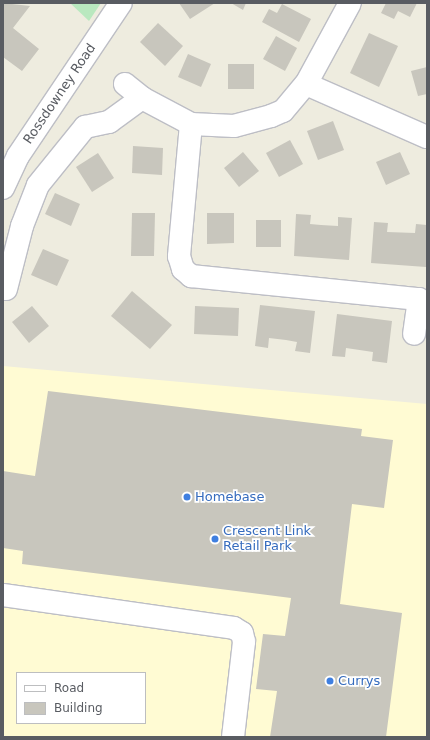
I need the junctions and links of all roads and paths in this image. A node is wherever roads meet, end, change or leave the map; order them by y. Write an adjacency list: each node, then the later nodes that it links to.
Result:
1 (121, 3): 8 (street, Rossdowney Road)
2 (350, 3): 4 (street)
3 (125, 84): 5 (street)
4 (306, 84): 6 (street); 7 (street)
5 (142, 98): 6 (street); 10 (street)
6 (191, 124): 11 (street)
7 (427, 137)
8 (11, 152): 9 (street, Rossdowney Road)
9 (3, 188)
10 (6, 289)
11 (414, 334)
12 (3, 595): 13 (street)
13 (233, 737)

